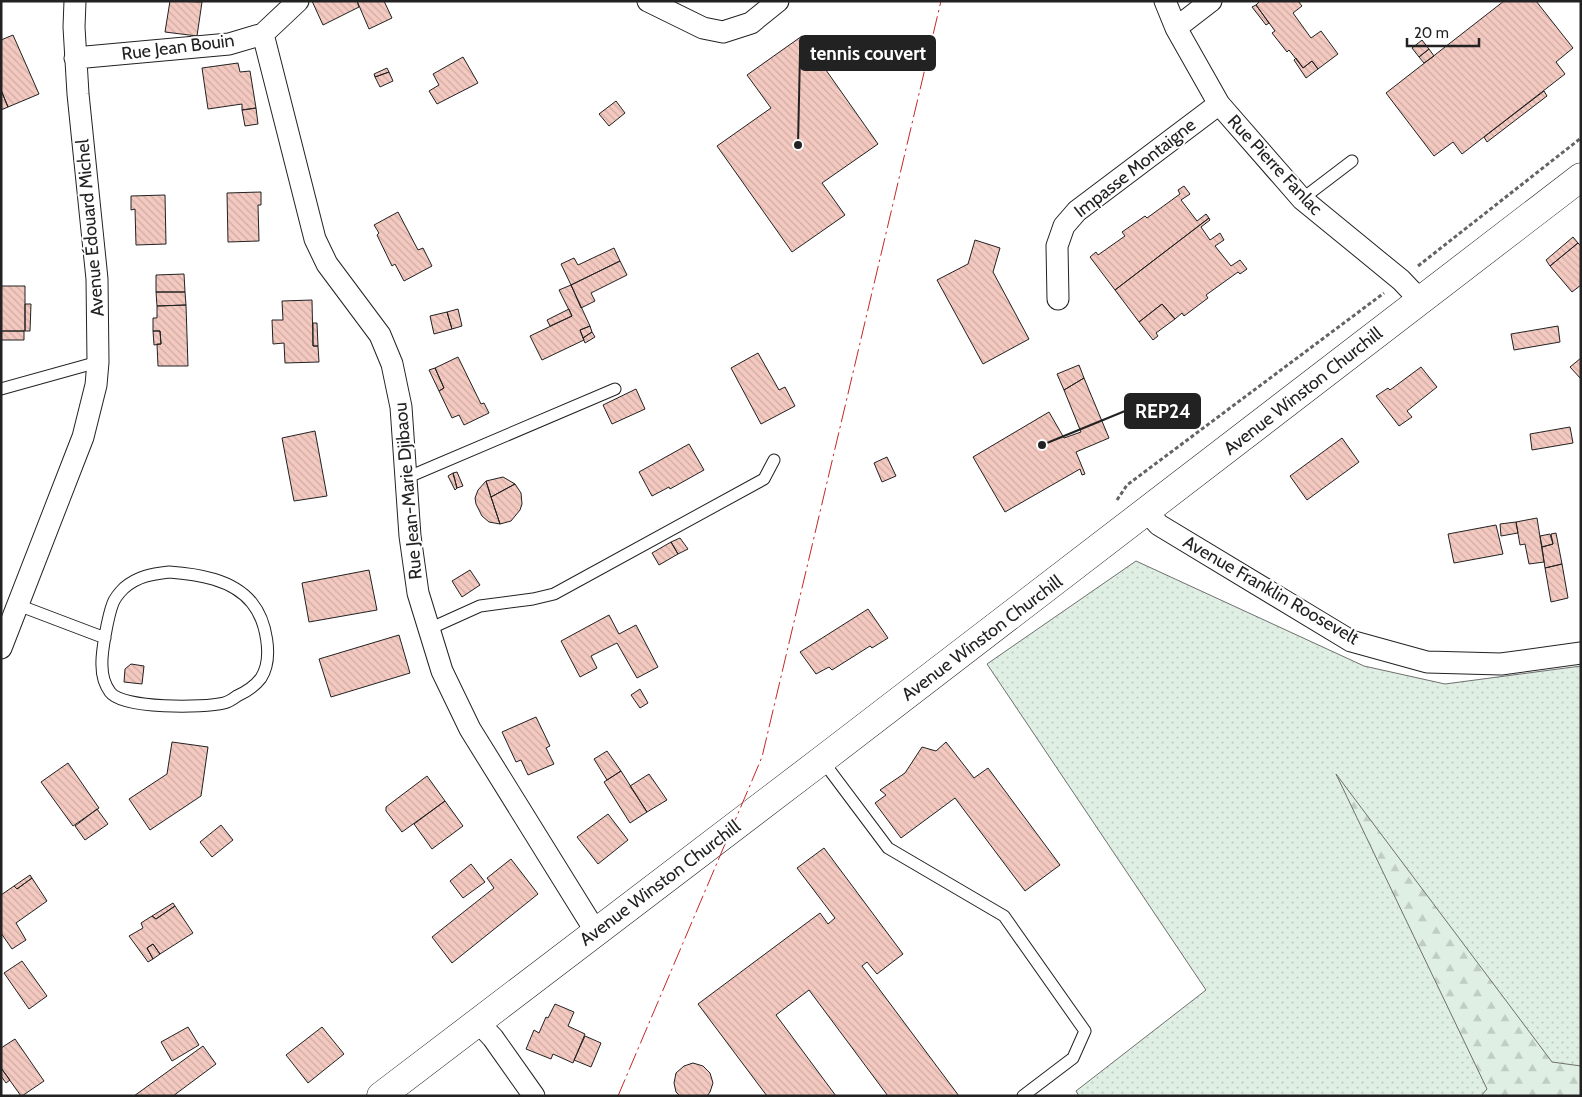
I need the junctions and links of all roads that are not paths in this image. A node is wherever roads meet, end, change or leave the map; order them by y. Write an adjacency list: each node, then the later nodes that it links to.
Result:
1 (75, 1): 9 (street, Avenue Édouard Michel)
2 (298, 1): 8 (street, Rue Jean Bouin)
3 (648, 1): 4 (street)
4 (778, 1)
5 (1165, 1): 7 (street, Rue Pierre Fanlac)
6 (1212, 1): 7 (street)
7 (1176, 28): 10 (street, Rue Pierre Fanlac)
8 (263, 34): 9 (street, Rue Jean Bouin); 20 (street, Rue Jean-Marie Djibaou)
9 (76, 58): 16 (street, Avenue Édouard Michel)
10 (1219, 104): 13 (street, Rue Pierre Fanlac); 14 (street, Impasse Montaigne)
11 (1352, 161): 13 (lane)
12 (1581, 177): 15 (main road, Avenue Winston Churchill)
13 (1302, 199): 15 (street, Rue Pierre Fanlac)
14 (1058, 299)
15 (1420, 300): 21 (main road, Avenue Winston Churchill)
16 (98, 362): 17 (lane); 22 (street, Avenue Édouard Michel)
17 (1, 388)
18 (615, 389): 20 (lane)
19 (774, 460): 23 (lane)
20 (406, 478): 23 (street, Rue Jean-Marie Djibaou)
21 (1146, 511): 26 (street, Avenue Franklin Roosevelt); 27 (main road, Avenue Winston Churchill)
22 (18, 605): 24 (lane); 25 (street, Avenue Édouard Michel)
23 (429, 629): 28 (street, Rue Jean-Marie Djibaou)
24 (106, 638): 24 (lane)
25 (1, 648)
26 (1581, 653)
27 (822, 760): 28 (main road, Avenue Winston Churchill); 32 (lane)
28 (596, 932): 29 (main road, Avenue Winston Churchill)
29 (478, 1022): 30 (main road, Avenue Winston Churchill); 31 (street)
30 (381, 1096)
31 (534, 1096)
32 (1023, 1096)

